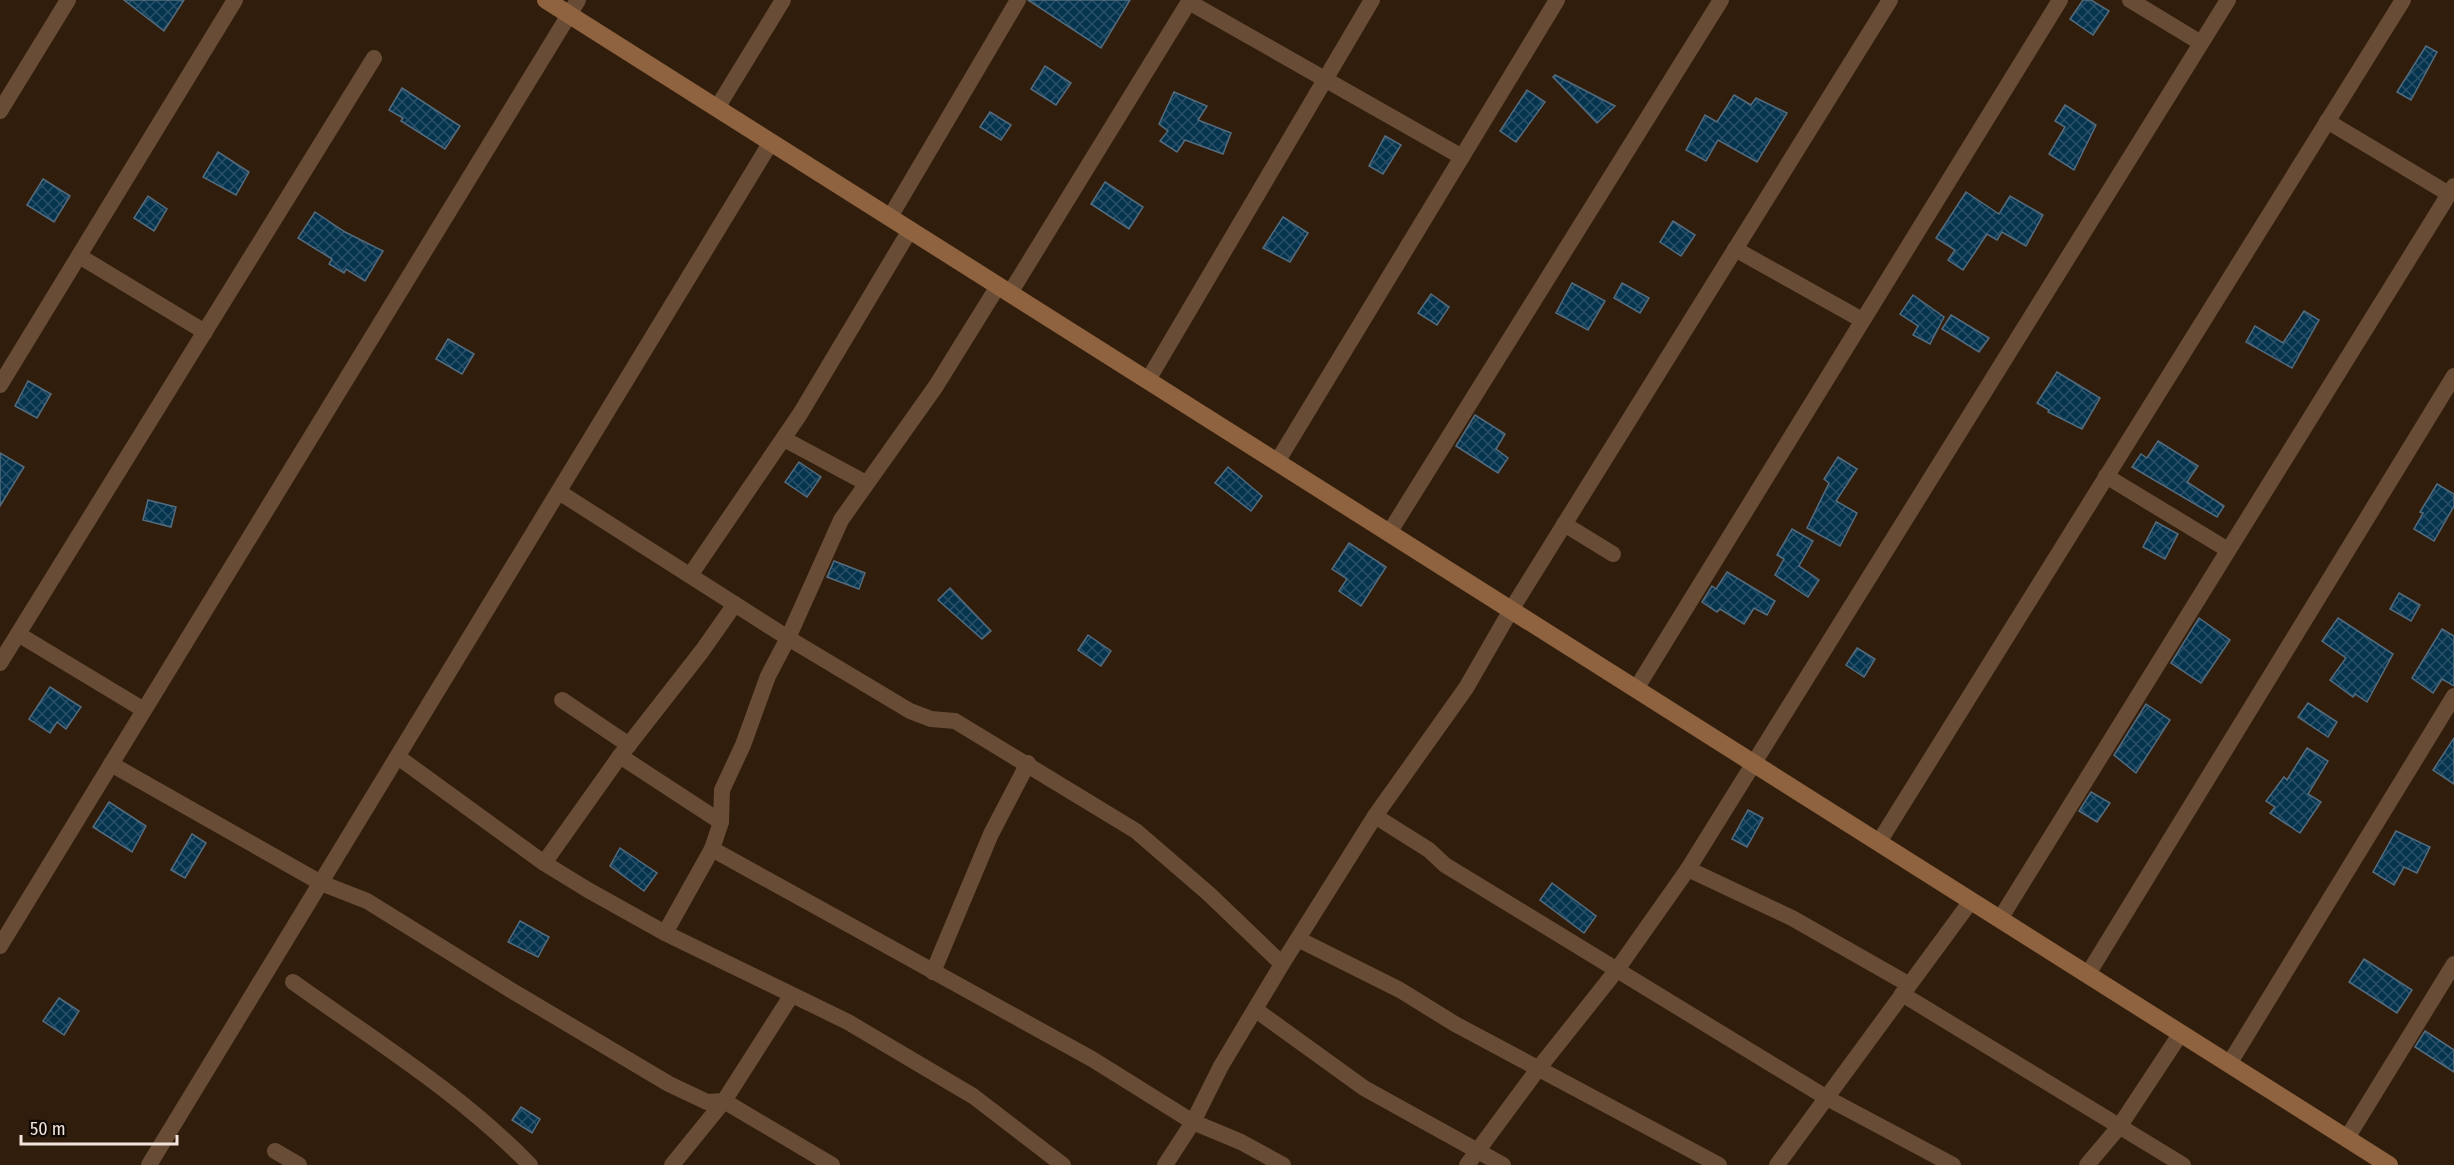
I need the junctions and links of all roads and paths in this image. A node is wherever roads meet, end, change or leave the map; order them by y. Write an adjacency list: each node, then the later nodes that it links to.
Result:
1 (68, 0): 20 (street)
2 (235, 0): 28 (street)
3 (546, 0): 15 (street)
4 (783, 0): 19 (street)
5 (1018, 0): 25 (street)
6 (1372, 0): 18 (street)
7 (1557, 0): 23 (street)
8 (1721, 0): 41 (street)
9 (1890, 0): 27 (street)
10 (2060, 0): 30 (street)
11 (2130, 0): 16 (street)
12 (2228, 0): 16 (street)
13 (2403, 0): 21 (street)
14 (1190, 1): 18 (street); 29 (street)
15 (573, 7): 19 (street); 53 (street)
16 (2201, 42): 58 (street)
17 (374, 58): 31 (street)
18 (1325, 79): 23 (street); 33 (street)
19 (717, 108): 22 (street)
20 (0, 111)
21 (2327, 121): 24 (street); 37 (street)
22 (771, 142): 25 (street); 39 (street)
23 (1462, 157): 36 (street)
24 (2452, 190): 42 (street)
25 (890, 217): 26 (street)
26 (910, 230): 29 (street); 35 (street)
27 (1735, 249): 30 (street); 40 (street)
28 (79, 256): 31 (street); 34 (street)
29 (1004, 289): 33 (street); 38 (street)
30 (1862, 320): 50 (street)
31 (205, 332): 47 (street)
32 (2454, 376): 75 (street)
33 (1148, 380): 36 (street)
34 (0, 385)
35 (784, 439): 38 (street); 44 (street)
36 (1277, 462): 41 (street)
37 (2106, 476): 42 (street); 61 (street)
38 (866, 483): 48 (street)
39 (559, 492): 44 (street); 55 (street)
40 (1564, 524): 43 (street); 46 (street)
41 (1389, 533): 46 (street)
42 (2228, 550): 67 (street)
43 (1613, 554)
44 (691, 574): 45 (street)
45 (735, 604): 48 (street); 54 (street)
46 (1511, 610): 50 (street); 59 (street)
47 (18, 634): 49 (street); 53 (street)
48 (788, 638): 56 (street); 60 (street)
49 (0, 663)
50 (1636, 689): 58 (street)
51 (2454, 696): 81 (street)
52 (562, 699): 54 (street)
53 (144, 710): 57 (street)
54 (624, 750): 60 (street); 63 (street)
55 (398, 757): 63 (street); 65 (street)
56 (1028, 763): 71 (street); 74 (street)
57 (111, 764): 65 (street); 70 (street)
58 (1755, 764): 61 (street); 64 (street)
59 (1375, 816): 69 (street); 73 (street)
60 (721, 822): 62 (street)
61 (1879, 842): 66 (street)
62 (712, 849): 68 (street); 74 (street)
63 (544, 863): 68 (street)
64 (1688, 869): 73 (street); 77 (street)
65 (321, 883): 84 (street); 92 (street)
66 (1971, 901): 67 (street); 77 (street)
67 (2000, 919): 75 (street)
68 (665, 933): 78 (street)
69 (1298, 939): 71 (street); 82 (street)
70 (1, 943)
71 (1282, 964): 79 (street)
72 (2454, 964): 87 (street)
73 (1616, 971): 82 (street); 83 (street)
74 (933, 972): 85 (street)
75 (2088, 974): 80 (street)
76 (293, 982): 94 (street)
77 (1905, 989): 83 (street); 86 (street)
78 (791, 996): 84 (street); 90 (street)
79 (1256, 1010): 85 (street); 89 (street)
80 (2181, 1033): 81 (street); 86 (street)
81 (2229, 1064): 87 (street)
82 (1538, 1069): 89 (street); 100 (street)
83 (1827, 1098): 101 (street); 102 (street)
84 (724, 1101): 95 (street); 96 (street)
85 (1193, 1122): 97 (street); 98 (street)
86 (2119, 1127): 103 (street); 104 (street)
87 (2347, 1138): 91 (street)
88 (275, 1151): 93 (street)
89 (1471, 1158): 99 (street)
90 (1052, 1162)
91 (2382, 1163)
92 (149, 1165)
93 (299, 1165)
94 (530, 1165)
95 (672, 1165)
96 (832, 1165)
97 (1165, 1165)
98 (1283, 1165)
99 (1503, 1165)
100 (1719, 1165)
101 (1777, 1165)
102 (1953, 1165)
103 (2087, 1165)
104 (2182, 1165)

